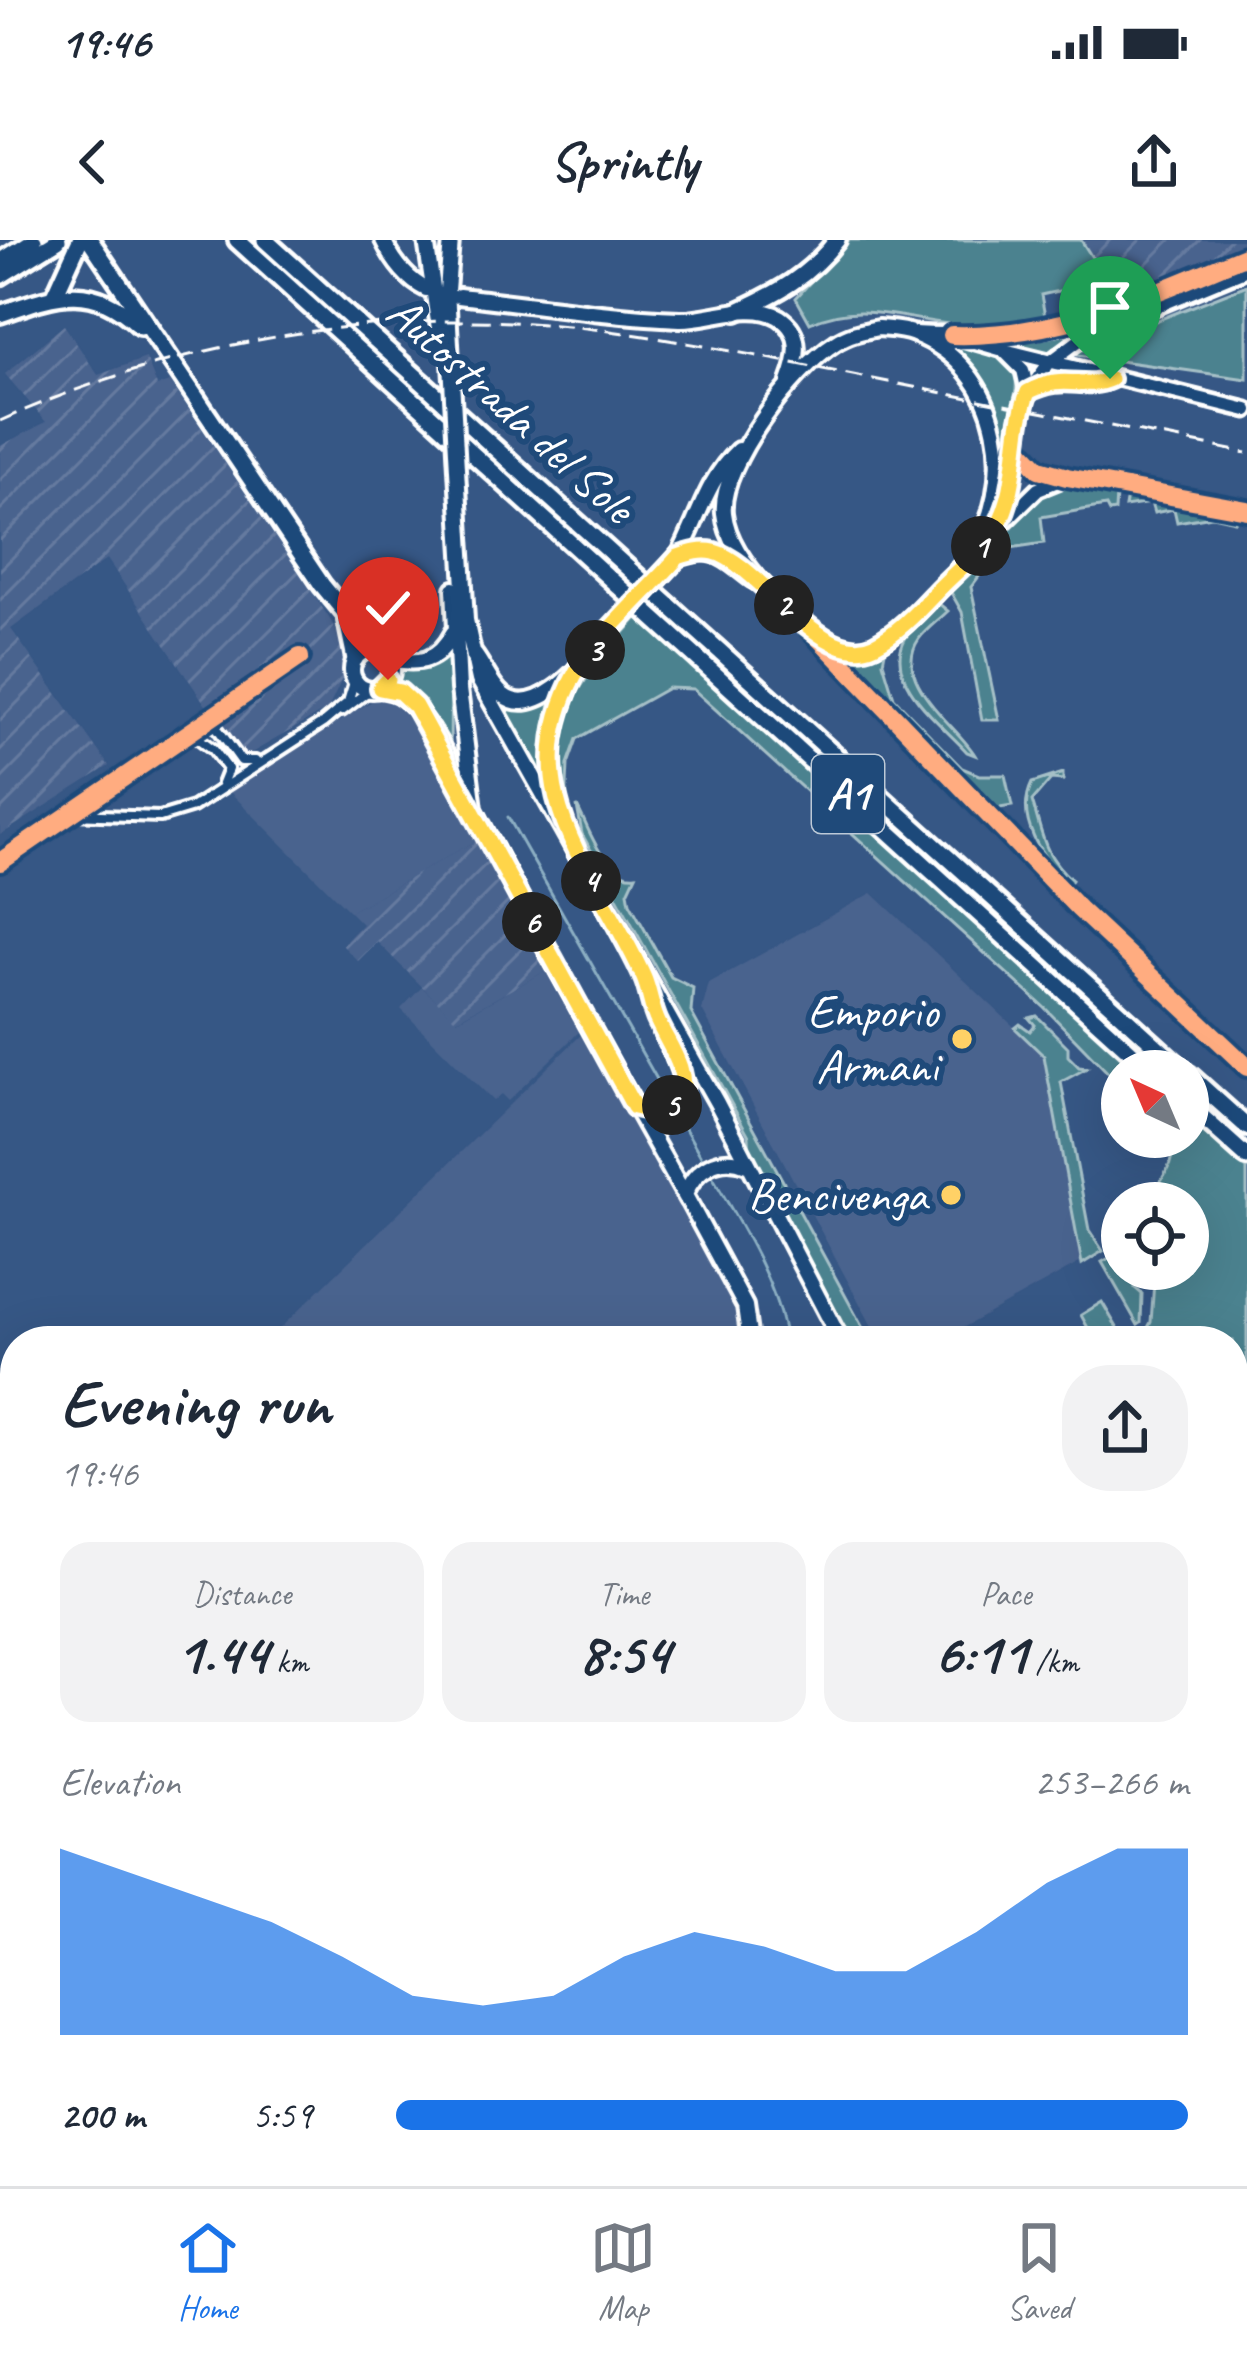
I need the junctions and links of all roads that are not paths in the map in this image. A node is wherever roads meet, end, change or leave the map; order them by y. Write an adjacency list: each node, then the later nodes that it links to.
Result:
1 (58, 240): 10 (highway)
2 (80, 240): 16 (highway)
3 (90, 240): 22 (highway)
4 (237, 240): 59 (highway, Autostrada del Sole / A1)
5 (265, 240): 60 (highway, Autostrada del Sole / A1)
6 (383, 240): 15 (main road)
7 (426, 240): 24 (main road)
8 (451, 240): 24 (main road)
9 (837, 240): 18 (highway)
10 (31, 246): 12 (highway); 14 (highway)
11 (1247, 255): 21 (street)
12 (0, 262)
13 (1247, 269): 25 (street)
14 (0, 276)
15 (427, 289)
16 (56, 295): 19 (highway); 22 (highway)
17 (459, 296): 18 (main road)
18 (736, 312): 28 (main road)
19 (0, 314)
20 (913, 333): 21 (street); 28 (main road); 37 (main road)
21 (952, 334): 23 (street)
22 (163, 350): 39 (highway)
23 (1004, 350): 25 (street); 27 (street)
24 (446, 356): 33 (main road, bridge)
25 (1049, 363): 26 (street); 27 (street)
26 (1110, 379): 27 (street); 29 (street)
27 (1028, 392): 30 (street)
28 (772, 410): 31 (main road)
29 (1247, 410)
30 (1017, 446): 32 (street); 35 (street)
31 (742, 447): 36 (main road); 38 (main road)
32 (1066, 478): 34 (street); 35 (street)
33 (453, 482): 40 (main road); 42 (main road)
34 (1247, 510)
35 (996, 531): 37 (street)
36 (678, 557): 38 (main road); 46 (main road, bridge)
37 (969, 557): 41 (main road)
38 (768, 590): 41 (main road)
39 (346, 617): 43 (highway); 45 (highway)
40 (456, 628): 43 (main road); 54 (main road)
41 (810, 629): 61 (street)
42 (472, 651): 46 (main road); 56 (main road)
43 (382, 655): 45 (main road); 48 (main road)
44 (300, 657): 50 (street)
45 (355, 659): 47 (main road)
46 (577, 670): 56 (main road)
47 (355, 679): 48 (main road); 49 (street)
48 (376, 688): 49 (street); 54 (main road)
49 (330, 717): 52 (street)
50 (210, 718): 51 (street); 52 (street)
51 (190, 732): 53 (street); 55 (street)
52 (268, 758): 53 (street)
53 (219, 789): 55 (street)
54 (474, 809): 63 (main road)
55 (70, 814): 57 (street)
56 (573, 848): 58 (main road)
57 (0, 862)
58 (645, 980): 63 (main road); 67 (main road)
59 (1129, 1050)
60 (1161, 1050)
61 (1247, 1067)
62 (1209, 1093): 65 (highway, Autostrada del Sole / A1)
63 (634, 1107): 68 (main road)
64 (1209, 1123): 66 (highway)
65 (1247, 1127)
66 (1247, 1157)
67 (747, 1165): 68 (main road); 70 (main road)
68 (687, 1198): 69 (main road)
69 (748, 1326)
70 (834, 1326)

